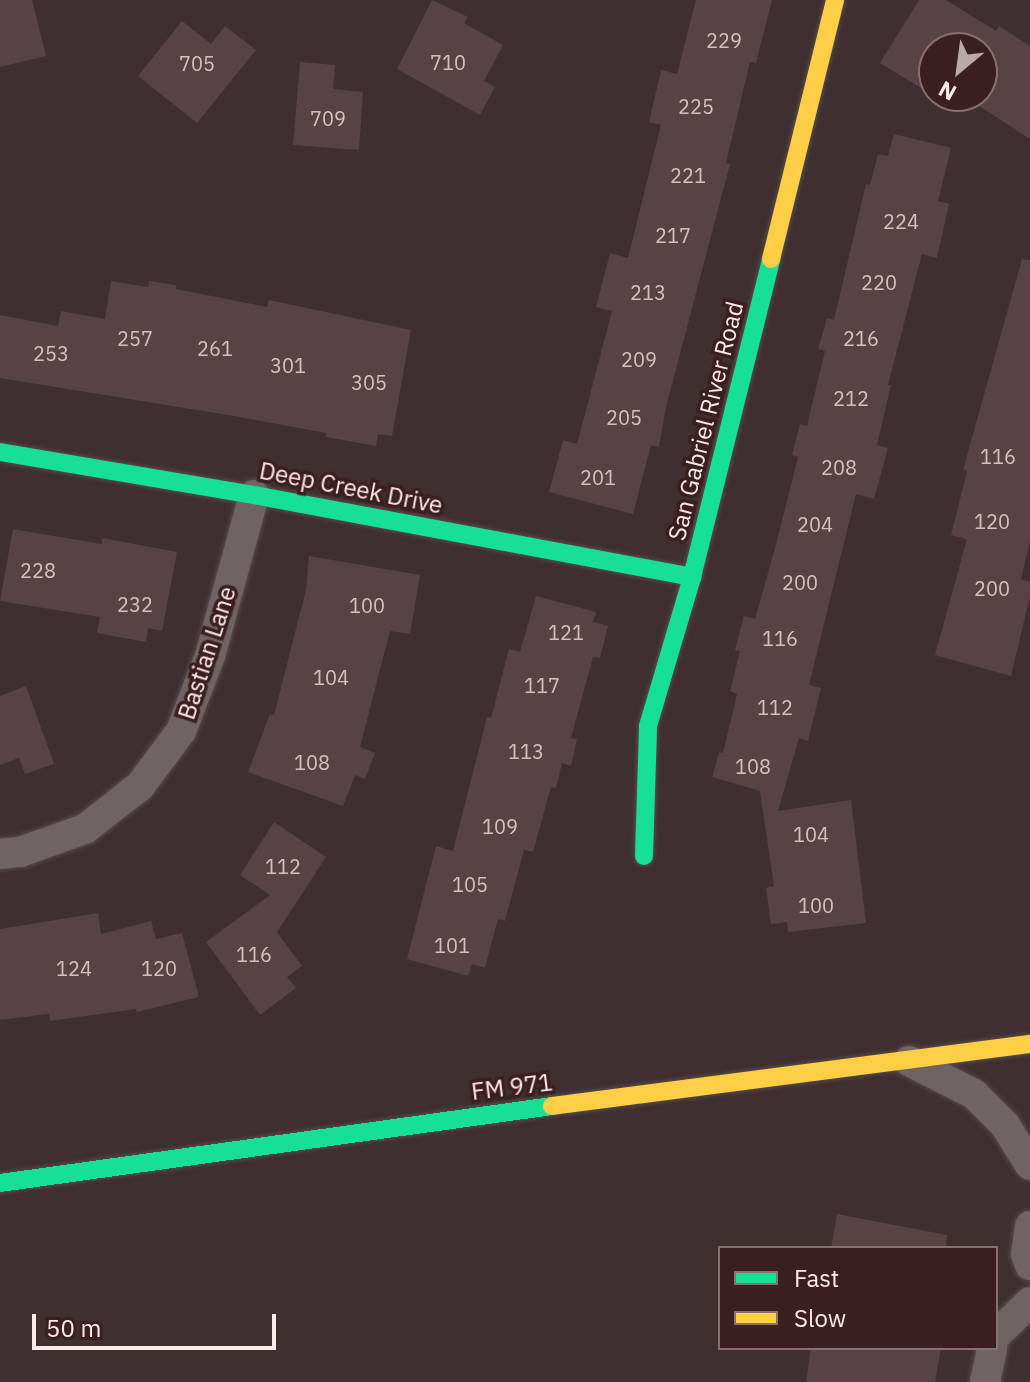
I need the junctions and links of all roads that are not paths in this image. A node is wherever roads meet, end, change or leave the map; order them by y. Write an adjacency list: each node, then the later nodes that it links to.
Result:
1 (835, 0): 4 (street, San Gabriel River Road)
2 (0, 452): 3 (street, Deep Creek Drive)
3 (254, 495): 4 (street, Deep Creek Drive); 5 (street, Bastian Lane)
4 (692, 577): 6 (street, San Gabriel River Road)
5 (0, 854)
6 (644, 856)
7 (1030, 1044): 8 (street, FM 971 / FM 971)
8 (907, 1060): 9 (street); 10 (street, FM 971 / FM 971)
9 (1030, 1165)
10 (0, 1183)
11 (1030, 1226): 12 (street)
12 (1030, 1265)
13 (1030, 1302): 14 (street)
14 (998, 1333)
15 (992, 1350): 16 (street)
16 (985, 1382)

